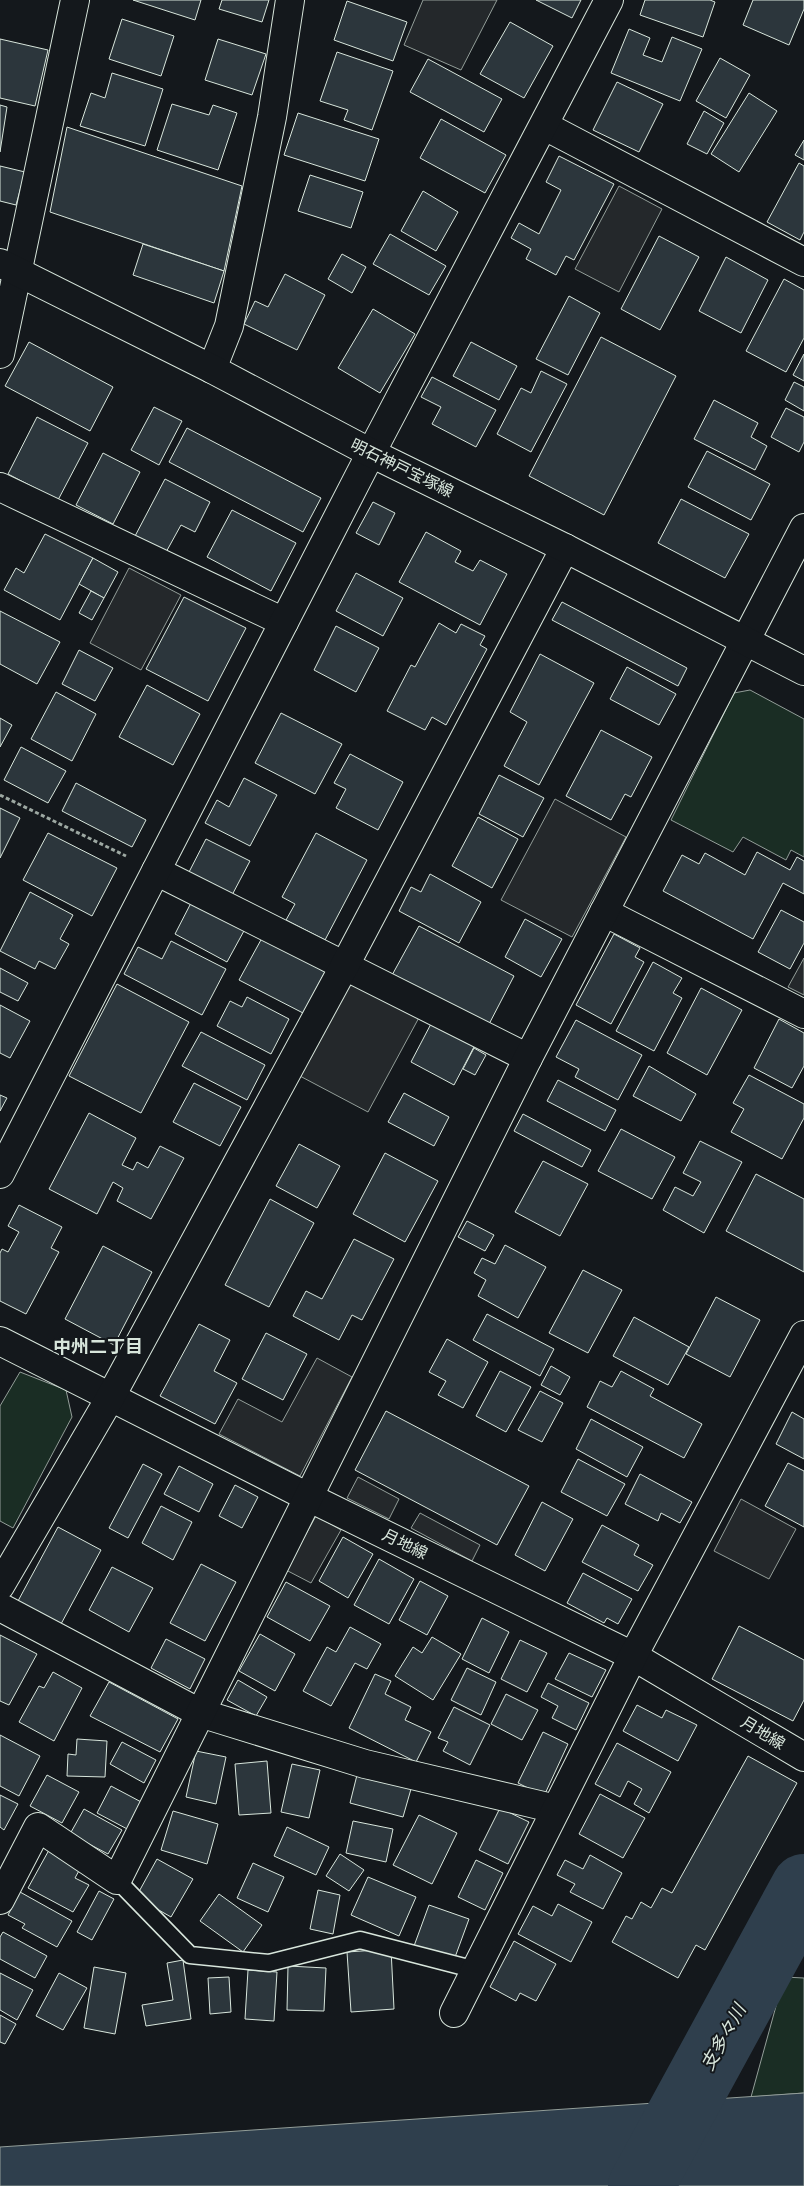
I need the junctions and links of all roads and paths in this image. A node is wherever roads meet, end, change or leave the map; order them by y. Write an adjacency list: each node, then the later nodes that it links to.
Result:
1 (75, 0): 6 (street)
2 (290, 0): 8 (street)
3 (609, 0): 4 (street)
4 (545, 126): 5 (street); 9 (street)
5 (804, 262)
6 (8, 267): 7 (street); 8 (street, 明石神戸宝塚線)
7 (0, 354)
8 (212, 369): 9 (street, 明石神戸宝塚線)
9 (370, 453): 12 (street, 明石神戸宝塚線); 13 (street)
10 (0, 487): 13 (street)
11 (804, 528): 14 (street)
12 (565, 548): 14 (street, 明石神戸宝塚線); 19 (street)
13 (284, 622): 17 (street)
14 (745, 641): 15 (street, 明石神戸宝塚線); 18 (street)
15 (804, 671)
16 (0, 795): 17 (path)
17 (156, 871): 19 (street); 22 (street)
18 (604, 912): 20 (street); 21 (street)
19 (344, 965): 21 (street); 25 (street)
20 (804, 1014)
21 (528, 1058): 26 (street)
22 (0, 1174)
23 (804, 1335): 29 (street)
24 (0, 1341): 25 (street, 月地線)
25 (110, 1398): 26 (street, 月地線); 27 (street)
26 (308, 1497): 29 (street, 月地線); 30 (street)
27 (0, 1586)
28 (0, 1607): 30 (street)
29 (633, 1656): 31 (street, 月地線); 32 (street)
30 (200, 1714): 32 (street); 33 (street)
31 (804, 1757)
32 (556, 1809): 35 (street)
33 (117, 1880): 34 (street); 35 (lane)
34 (0, 1900)
35 (476, 1970): 36 (street)
36 (454, 2013)

